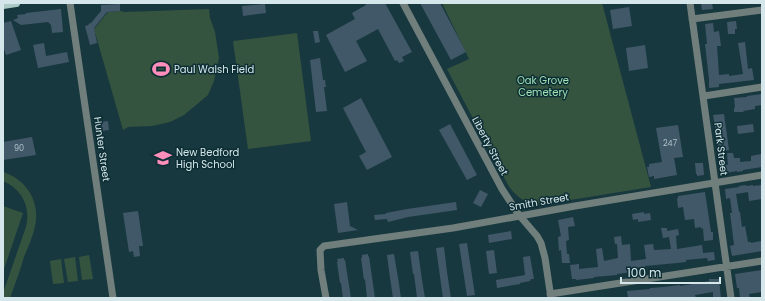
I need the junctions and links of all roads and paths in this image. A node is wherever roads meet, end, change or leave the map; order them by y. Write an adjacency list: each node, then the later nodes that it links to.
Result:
1 (16, 3): 5 (main road)
2 (70, 3): 16 (street, Hunter Street)
3 (403, 3): 12 (street, Liberty Street)
4 (690, 3): 7 (street, Park Street)
5 (3, 5)
6 (762, 10): 7 (street)
7 (692, 19): 9 (street, Park Street)
8 (762, 87): 9 (street)
9 (704, 96): 11 (street, Park Street)
10 (762, 175): 11 (street, Smith Street)
11 (715, 182): 12 (street, Smith Street); 14 (street, Park Street)
12 (518, 215): 15 (street, Liberty Street); 17 (street, Smith Street)
13 (762, 261): 14 (street)
14 (727, 267): 15 (street); 18 (street, Park Street)
15 (550, 296)
16 (113, 298)
17 (326, 298)
18 (731, 298)

